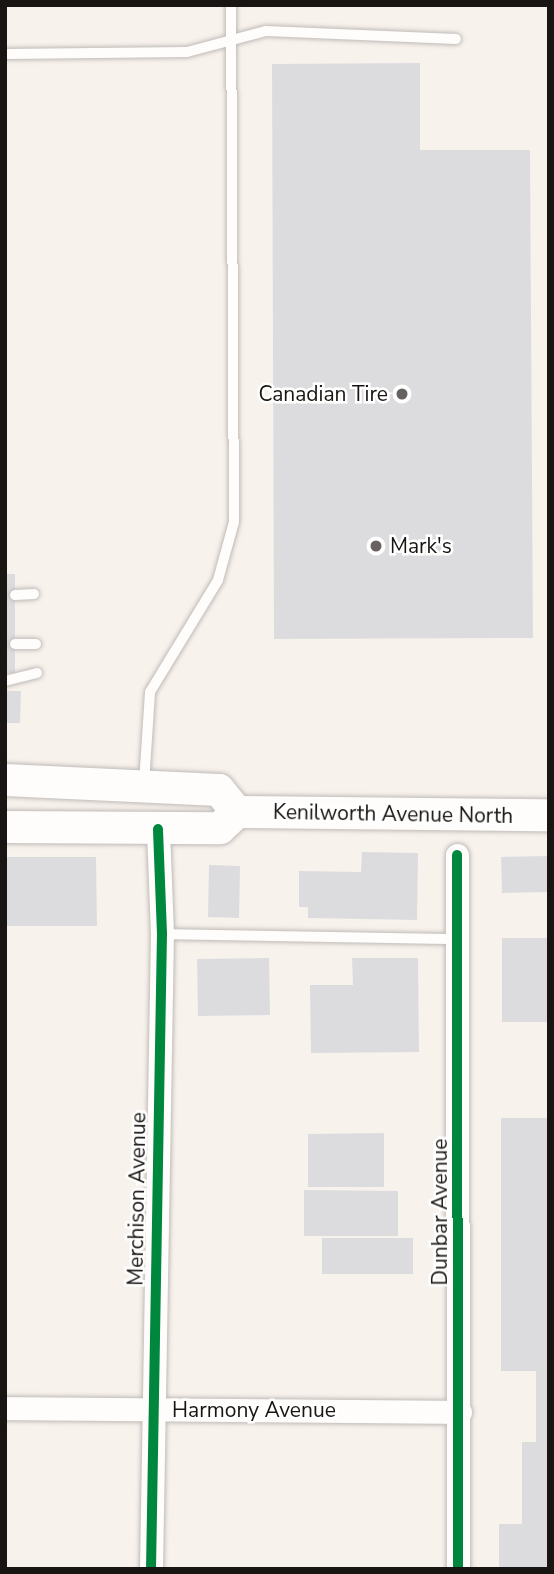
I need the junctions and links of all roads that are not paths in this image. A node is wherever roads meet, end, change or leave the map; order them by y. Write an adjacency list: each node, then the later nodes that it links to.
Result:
1 (231, 5): 2 (lane)
2 (230, 37): 3 (lane); 4 (lane); 12 (lane)
3 (456, 39)
4 (5, 54)
5 (34, 594): 6 (lane)
6 (15, 595)
7 (15, 644): 8 (lane)
8 (36, 644)
9 (37, 673): 10 (lane)
10 (5, 681)
11 (5, 780): 12 (main road)
12 (144, 783): 13 (main road)
13 (237, 812): 14 (main road, Kenilworth Avenue North); 16 (main road)
14 (549, 815)
15 (5, 827): 16 (main road)
16 (158, 829): 18 (street, Merchison Avenue)
17 (457, 855): 19 (street, Dunbar Avenue)
18 (162, 934): 19 (lane); 21 (street, Merchison Avenue)
19 (457, 939): 22 (street, Dunbar Avenue)
20 (5, 1408): 21 (street, Harmony Avenue)
21 (151, 1409): 22 (street, Harmony Avenue); 23 (street, Merchison Avenue)
22 (460, 1412): 24 (street, Dunbar Avenue)
23 (151, 1569)
24 (458, 1569)

